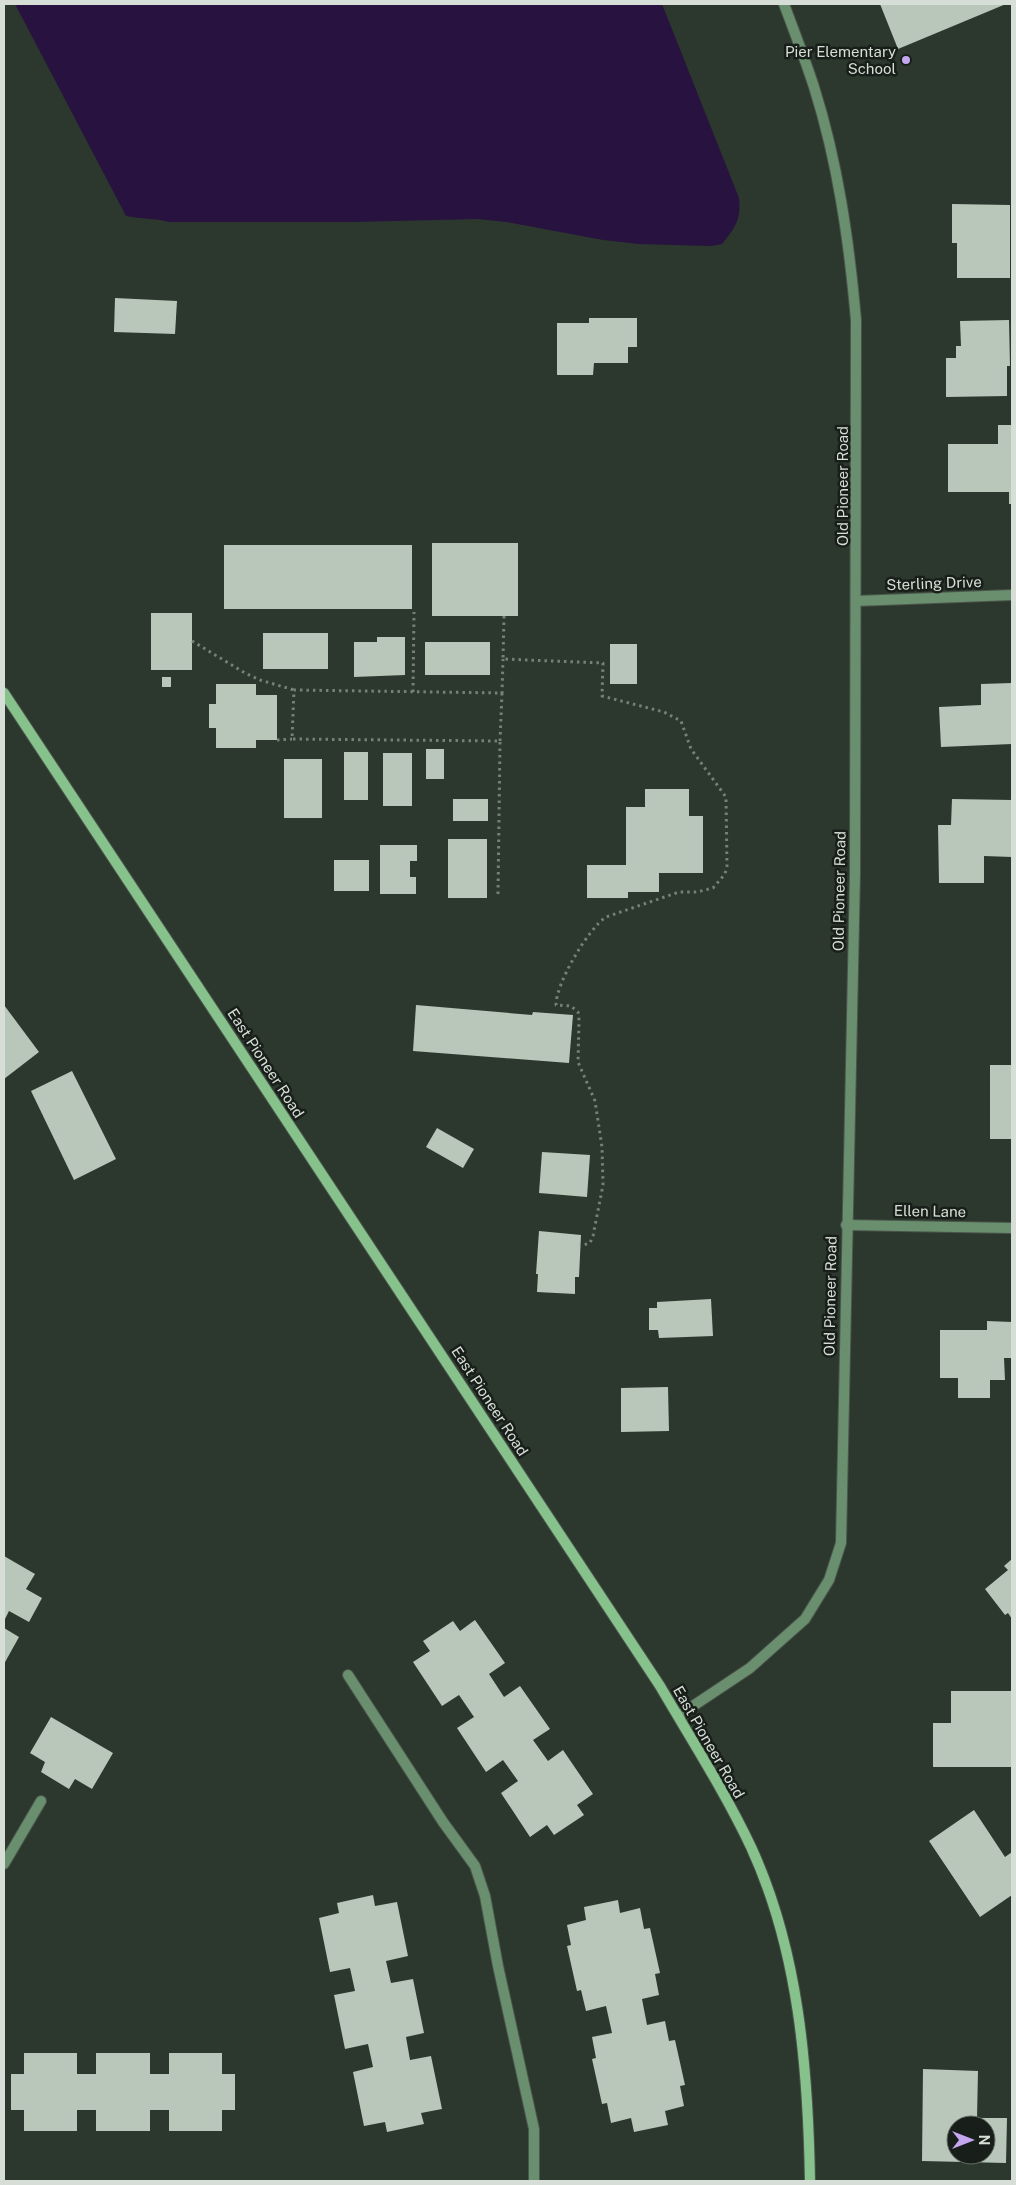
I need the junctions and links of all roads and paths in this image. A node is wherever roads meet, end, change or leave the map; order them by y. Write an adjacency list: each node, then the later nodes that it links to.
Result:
1 (784, 4): 3 (street, Old Pioneer Road)
2 (1012, 595): 3 (street, Sterling Drive)
3 (856, 601): 16 (street, Old Pioneer Road)
4 (414, 612): 9 (path)
5 (504, 616): 7 (path)
6 (192, 641): 8 (path)
7 (503, 660): 11 (path); 18 (path)
8 (294, 690): 9 (path); 13 (path)
9 (413, 692): 11 (path)
10 (4, 693): 20 (main road, East Pioneer Road)
11 (502, 693): 14 (path)
12 (277, 740): 13 (path)
13 (292, 740): 14 (path)
14 (500, 741): 15 (path)
15 (498, 894)
16 (846, 1225): 17 (street, Ellen Lane); 20 (street, Old Pioneer Road)
17 (1012, 1228)
18 (580, 1246)
19 (348, 1675): 23 (street)
20 (678, 1716): 24 (main road, East Pioneer Road)
21 (40, 1801): 22 (street)
22 (4, 1864)
23 (534, 2181)
24 (810, 2181)

